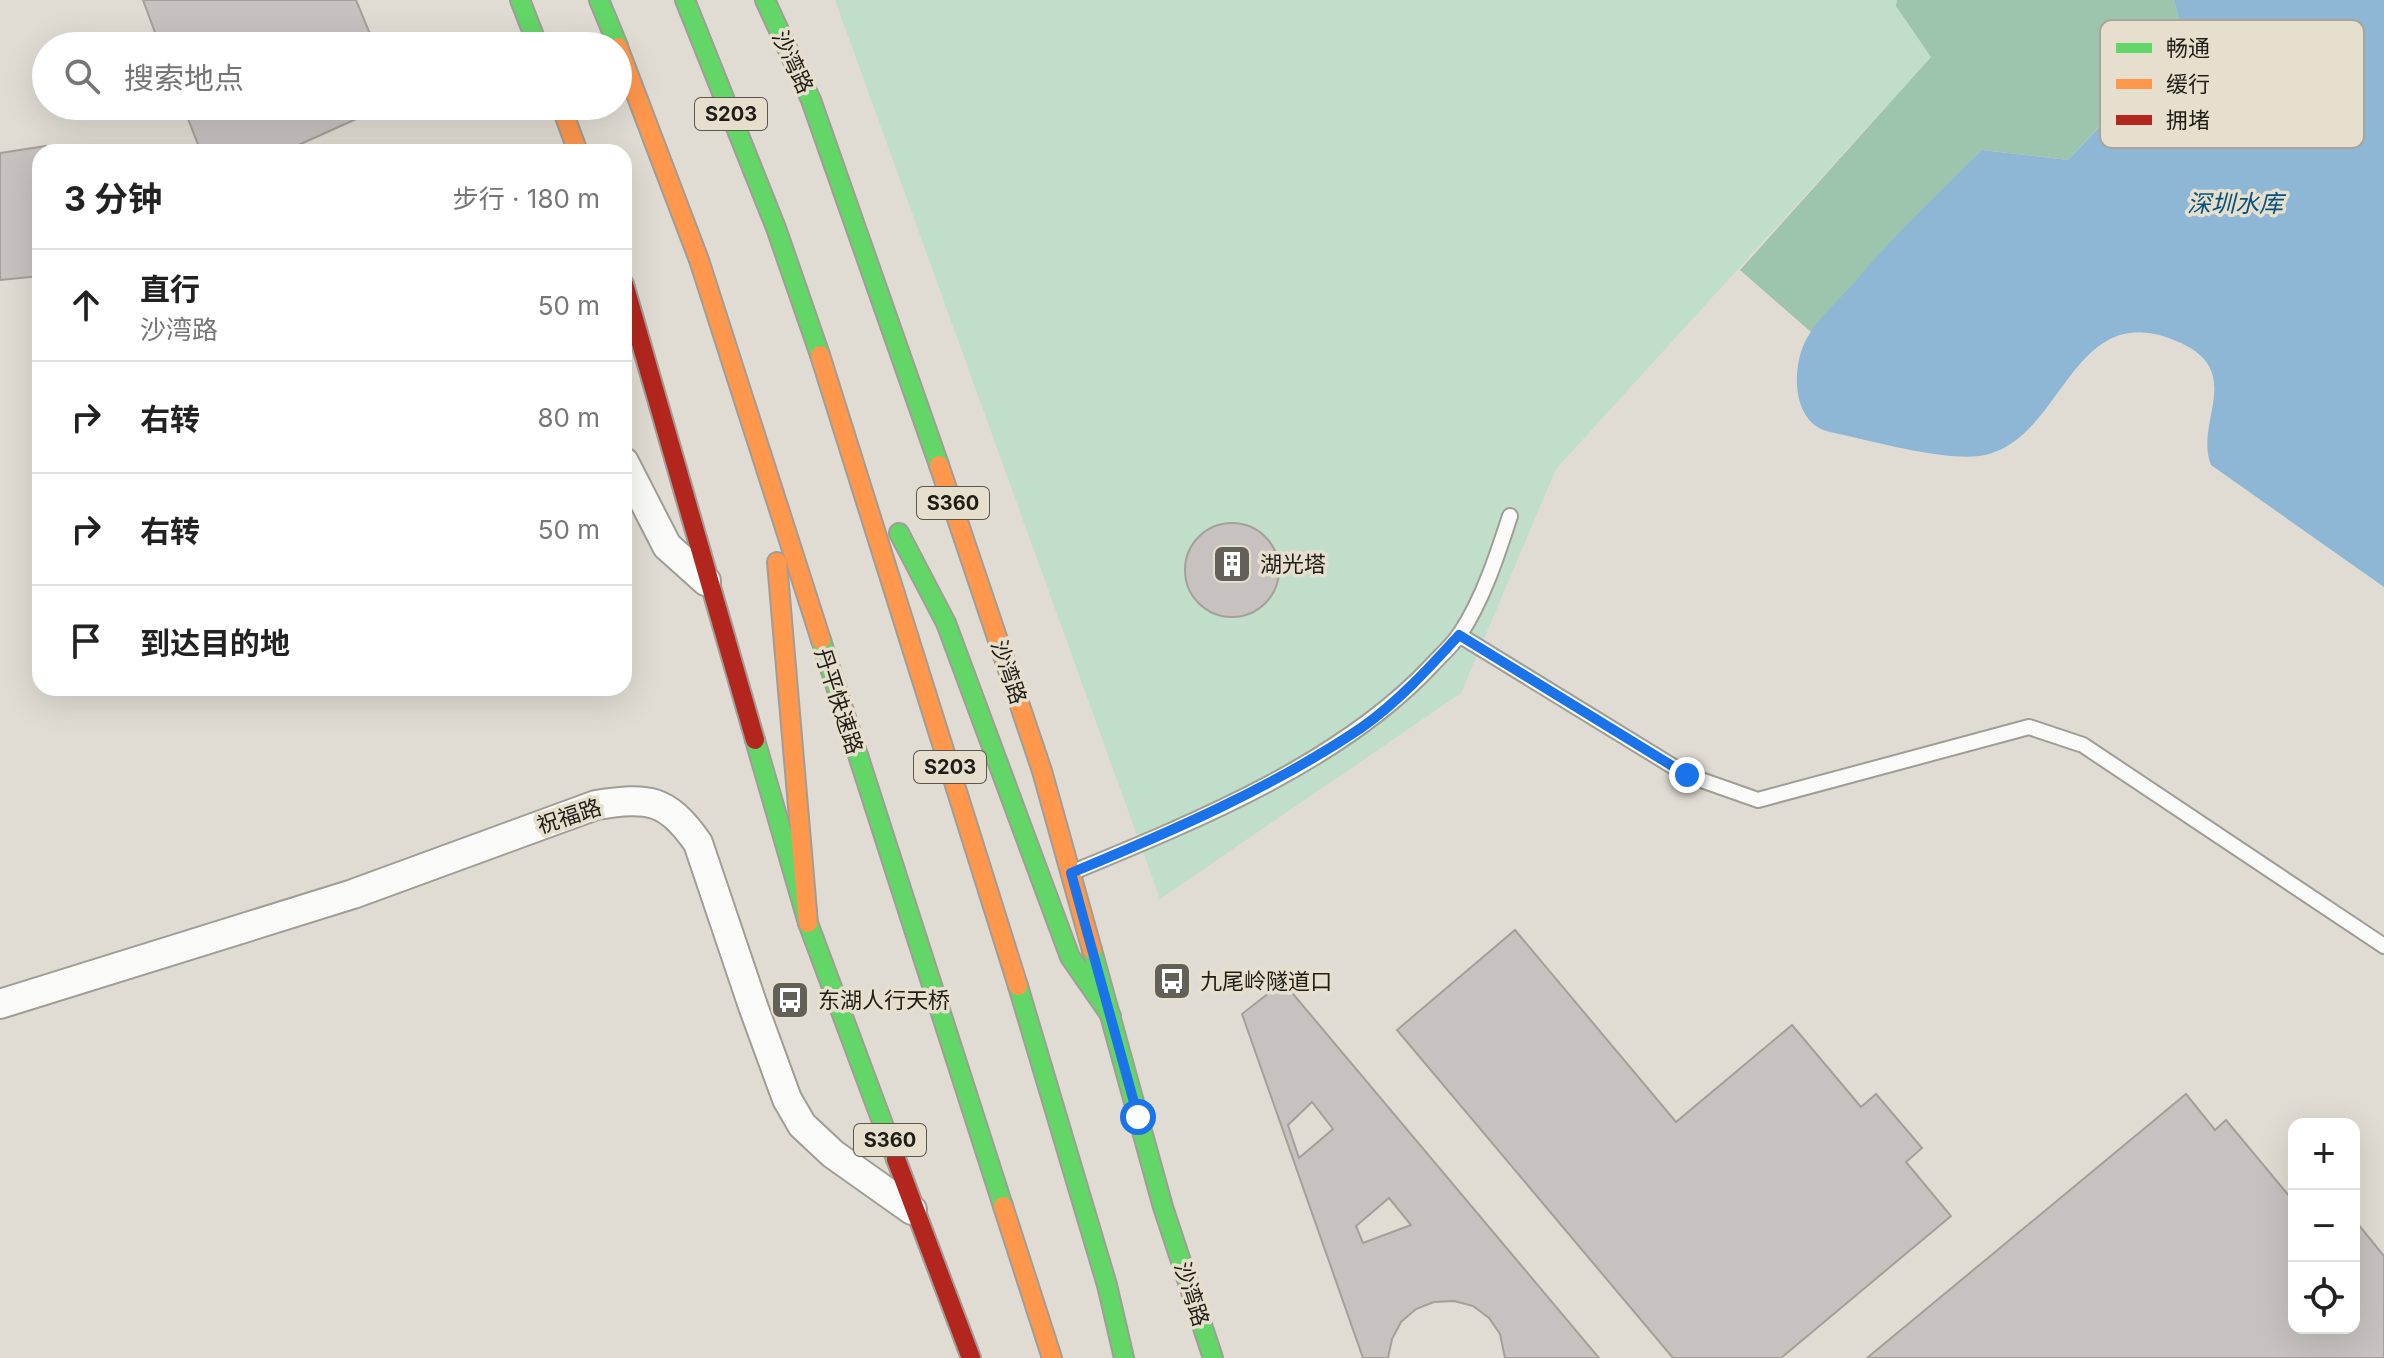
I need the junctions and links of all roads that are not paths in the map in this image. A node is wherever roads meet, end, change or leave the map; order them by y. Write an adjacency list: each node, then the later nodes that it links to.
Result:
1 (520, 0): 5 (main road)
2 (599, 0): 6 (main road, 丹平快速路)
3 (685, 0): 11 (main road, S203)
4 (765, 0): 17 (main road, 沙湾路 / S360)
5 (533, 32)
6 (612, 32)
7 (632, 83): 13 (main road, 丹平快速路)
8 (566, 120): 9 (main road)
9 (575, 144)
10 (632, 312): 15 (main road, S360)
11 (847, 434): 21 (main road); 23 (main road, S203)
12 (632, 478): 15 (street)
13 (770, 484): 18 (main road); 25 (main road, 丹平快速路)
14 (1510, 516): 16 (lane)
15 (710, 585): 18 (main road, S360)
16 (1459, 635): 17 (lane); 19 (lane)
17 (1071, 873): 21 (main road, 沙湾路 / S360)
18 (808, 923): 22 (main road, S360)
19 (2384, 946)
20 (0, 1004): 22 (street, 祝福路)
21 (1111, 1016): 28 (main road, 沙湾路 / S360)
22 (919, 1216): 24 (main road, S360)
23 (1107, 1285): 26 (main road); 27 (main road)
24 (971, 1358)
25 (1052, 1358)
26 (1124, 1358)
27 (1135, 1358)
28 (1213, 1358)

